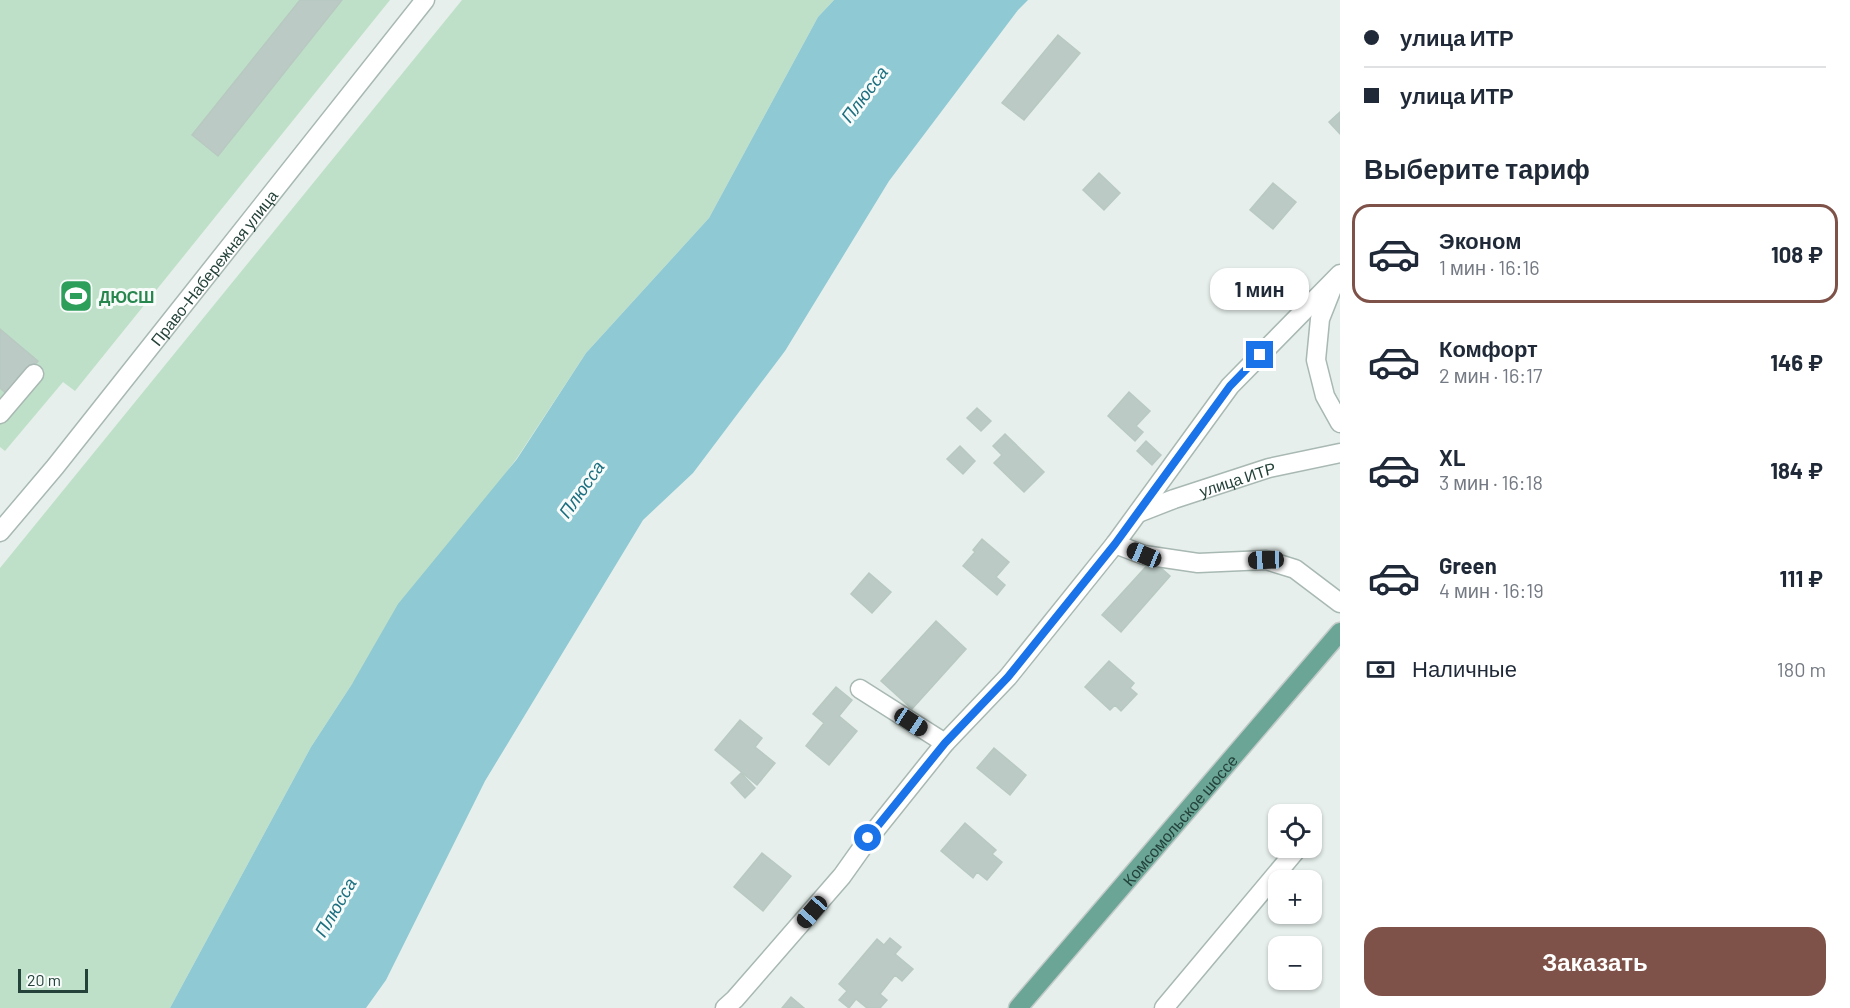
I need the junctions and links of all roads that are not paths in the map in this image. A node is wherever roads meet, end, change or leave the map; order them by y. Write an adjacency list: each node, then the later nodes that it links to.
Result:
1 (425, 0): 8 (street, Право-Набережная улица)
2 (1338, 276): 5 (street); 7 (street)
3 (34, 374): 4 (street)
4 (0, 414)
5 (1340, 423)
6 (1340, 453): 7 (street, улица ИТР)
7 (1137, 513): 9 (street)
8 (0, 532)
9 (1115, 544): 10 (street); 13 (street)
10 (1340, 603)
11 (1340, 632): 16 (main road, Комсомольское шоссе)
12 (860, 689): 13 (street)
13 (945, 743): 15 (street)
14 (1290, 858): 17 (street)
15 (724, 1008)
16 (1018, 1008)
17 (1164, 1008)

